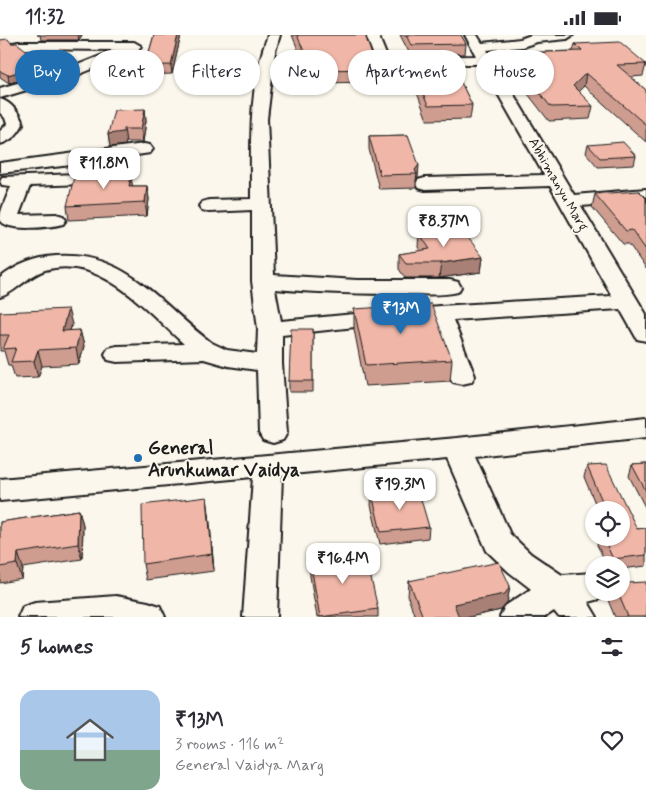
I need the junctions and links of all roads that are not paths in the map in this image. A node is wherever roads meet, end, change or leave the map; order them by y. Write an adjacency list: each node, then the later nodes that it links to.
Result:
1 (274, 35): 18 (street)
2 (372, 35): 5 (street)
3 (567, 35): 5 (street)
4 (18, 46): 6 (street)
5 (479, 47): 12 (street, Abhimanyu Marg)
6 (0, 93)
7 (4, 112): 8 (street)
8 (0, 139)
9 (144, 149): 10 (street)
10 (0, 168)
11 (77, 180): 14 (street)
12 (557, 180): 15 (street); 17 (street, Abhimanyu Marg)
13 (0, 181): 14 (street)
14 (23, 181): 20 (street)
15 (425, 184)
16 (643, 198): 17 (street)
17 (569, 201): 24 (street, Abhimanyu Marg)
18 (262, 204): 19 (street); 21 (street)
19 (209, 206)
20 (56, 220)
21 (264, 281): 22 (street); 26 (street)
22 (450, 287)
23 (0, 290): 28 (street)
24 (628, 302): 25 (street); 27 (street, Abhimanyu Marg)
25 (439, 313): 26 (street); 31 (street)
26 (270, 329): 30 (street)
27 (646, 334)
28 (207, 351): 29 (street); 30 (street)
29 (117, 354)
30 (270, 364): 33 (street)
31 (462, 376)
32 (646, 428): 34 (street)
33 (273, 433)
34 (457, 448): 35 (street); 38 (street)
35 (268, 466): 36 (street); 41 (street)
36 (0, 489)
37 (585, 587): 38 (street)
38 (557, 589): 42 (street); 43 (street)
39 (35, 617): 40 (street)
40 (148, 617)
41 (260, 617)
42 (517, 617)
43 (580, 617)

